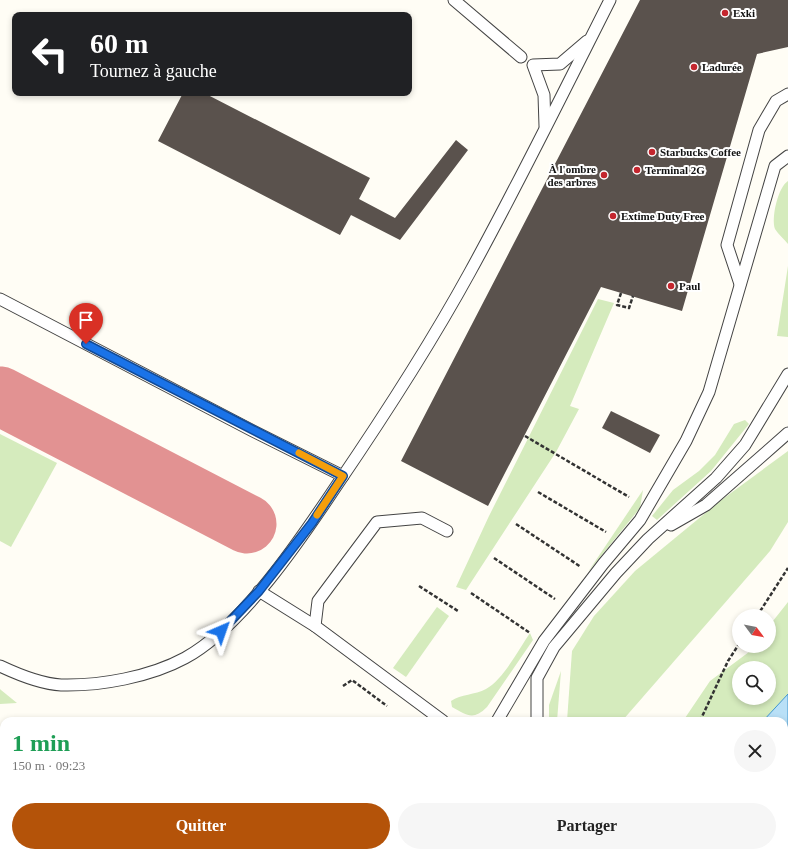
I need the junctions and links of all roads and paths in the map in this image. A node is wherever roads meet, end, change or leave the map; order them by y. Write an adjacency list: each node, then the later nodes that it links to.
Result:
1 (454, 0): 4 (lane)
2 (610, 0): 3 (lane)
3 (591, 38): 6 (lane); 6 (lane)
4 (521, 57)
5 (788, 94): 8 (lane)
6 (546, 127): 15 (lane)
7 (788, 156): 8 (lane)
8 (740, 284): 32 (lane)
9 (621, 293): 10 (path)
10 (633, 296)
11 (0, 298): 15 (lane)
12 (788, 374): 21 (lane)
13 (788, 433): 21 (lane)
14 (525, 436): 17 (path)
15 (343, 476): 26 (lane)
16 (538, 492): 20 (path)
17 (629, 497)
18 (516, 524): 23 (path)
19 (447, 531): 31 (lane)
20 (606, 532)
21 (648, 539): 39 (lane)
22 (494, 558): 28 (path)
23 (583, 568)
24 (788, 568): 29 (path)
25 (419, 586): 30 (path)
26 (259, 591): 31 (lane); 34 (lane)
27 (471, 592): 32 (path)
28 (559, 603)
29 (762, 609)
30 (458, 611)
31 (315, 626): 37 (lane)
32 (544, 641): 38 (lane)
33 (733, 653): 40 (path)
34 (0, 666)
35 (343, 686): 36 (path)
36 (387, 706)
37 (438, 717)
38 (499, 717)
39 (537, 717)
40 (702, 717)

